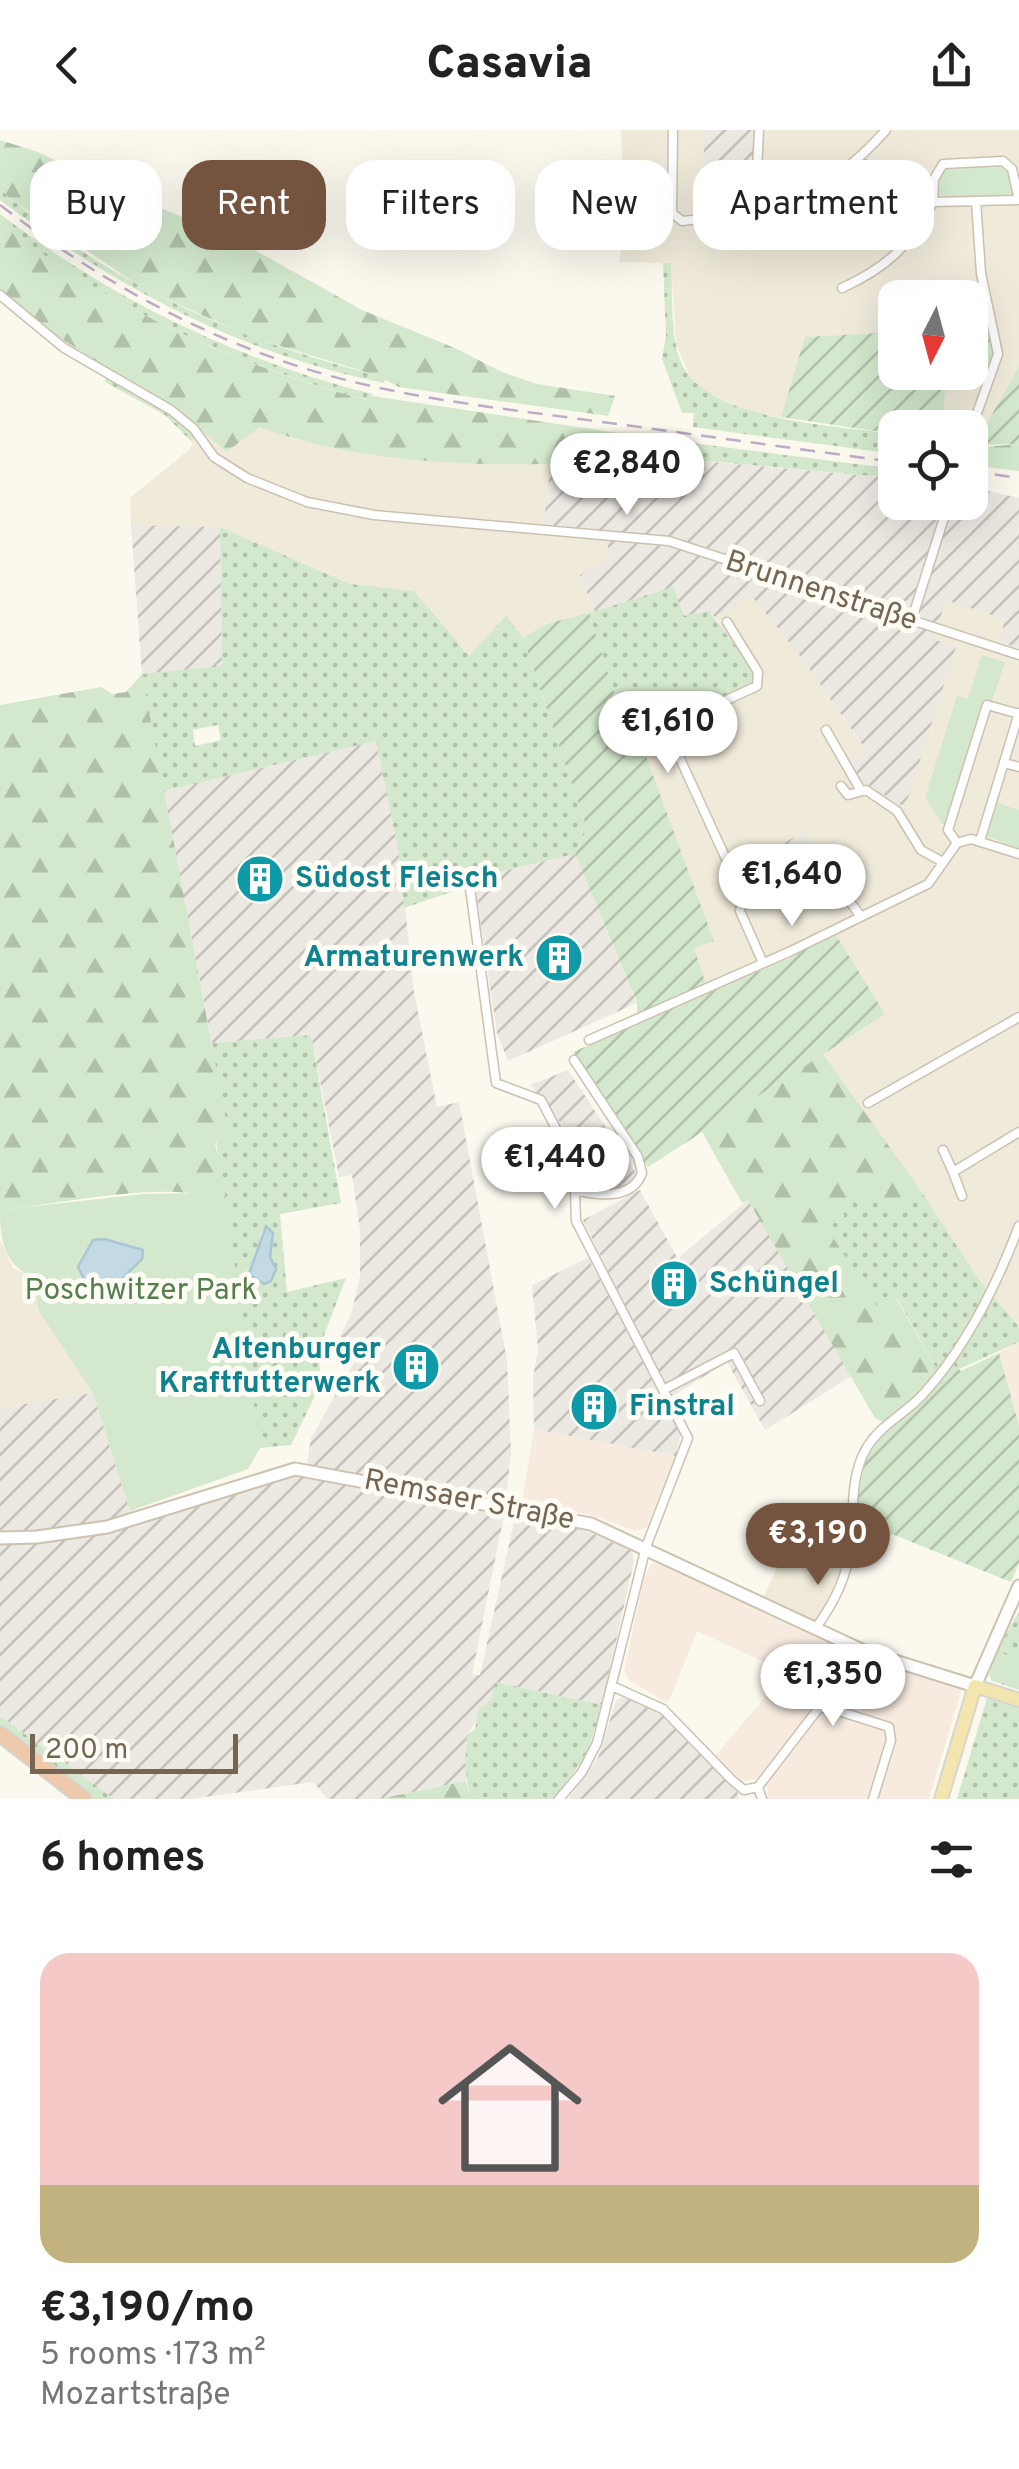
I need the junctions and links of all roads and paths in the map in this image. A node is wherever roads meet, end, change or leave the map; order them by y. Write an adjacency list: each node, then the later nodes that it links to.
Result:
1 (674, 130): 10 (street)
2 (759, 130): 4 (street)
3 (886, 130): 5 (street)
4 (758, 160)
5 (859, 160)
6 (934, 183): 7 (street)
7 (1019, 200): 8 (street)
8 (976, 201): 9 (street); 14 (street)
9 (934, 202)
10 (693, 220)
11 (902, 250): 12 (street)
12 (842, 288)
13 (0, 295): 17 (street, Brunnenstraße)
14 (980, 410)
15 (943, 520): 17 (street)
16 (726, 622): 32 (street)
17 (911, 622): 18 (street, Brunnenstraße)
18 (1019, 656)
19 (1019, 714): 21 (street); 26 (street)
20 (826, 730): 24 (street)
21 (1004, 762): 22 (street); 25 (street)
22 (1019, 767)
23 (840, 786): 24 (street)
24 (860, 789): 28 (street)
25 (980, 841): 26 (street); 27 (street)
26 (957, 843): 28 (street)
27 (1019, 854)
28 (941, 861): 31 (street)
29 (822, 864): 31 (street)
30 (470, 888): 40 (street)
31 (859, 914): 32 (street)
32 (763, 963): 34 (street)
33 (1019, 1017): 36 (street)
34 (589, 1040)
35 (574, 1060): 40 (street)
36 (868, 1103)
37 (1019, 1132): 39 (street)
38 (943, 1150): 39 (street)
39 (952, 1172): 41 (street)
40 (575, 1190): 43 (street)
41 (962, 1196)
42 (1019, 1226): 48 (street)
43 (666, 1389): 44 (street); 46 (street)
44 (760, 1401)
45 (0, 1538): 46 (street, Remsaer Straße)
46 (646, 1547): 48 (street, Remsaer Straße); 49 (street)
47 (1019, 1588): 50 (street)
48 (815, 1630): 50 (street, Remsaer Straße)
49 (612, 1686): 54 (street); 56 (street)
50 (974, 1686): 51 (main road); 59 (main road)
51 (1019, 1700)
52 (0, 1734): 55 (highway)
53 (758, 1788): 54 (street); 57 (street); 58 (street)
54 (743, 1794)
55 (84, 1799)
56 (559, 1799)
57 (762, 1799)
58 (873, 1799)
59 (941, 1799)

